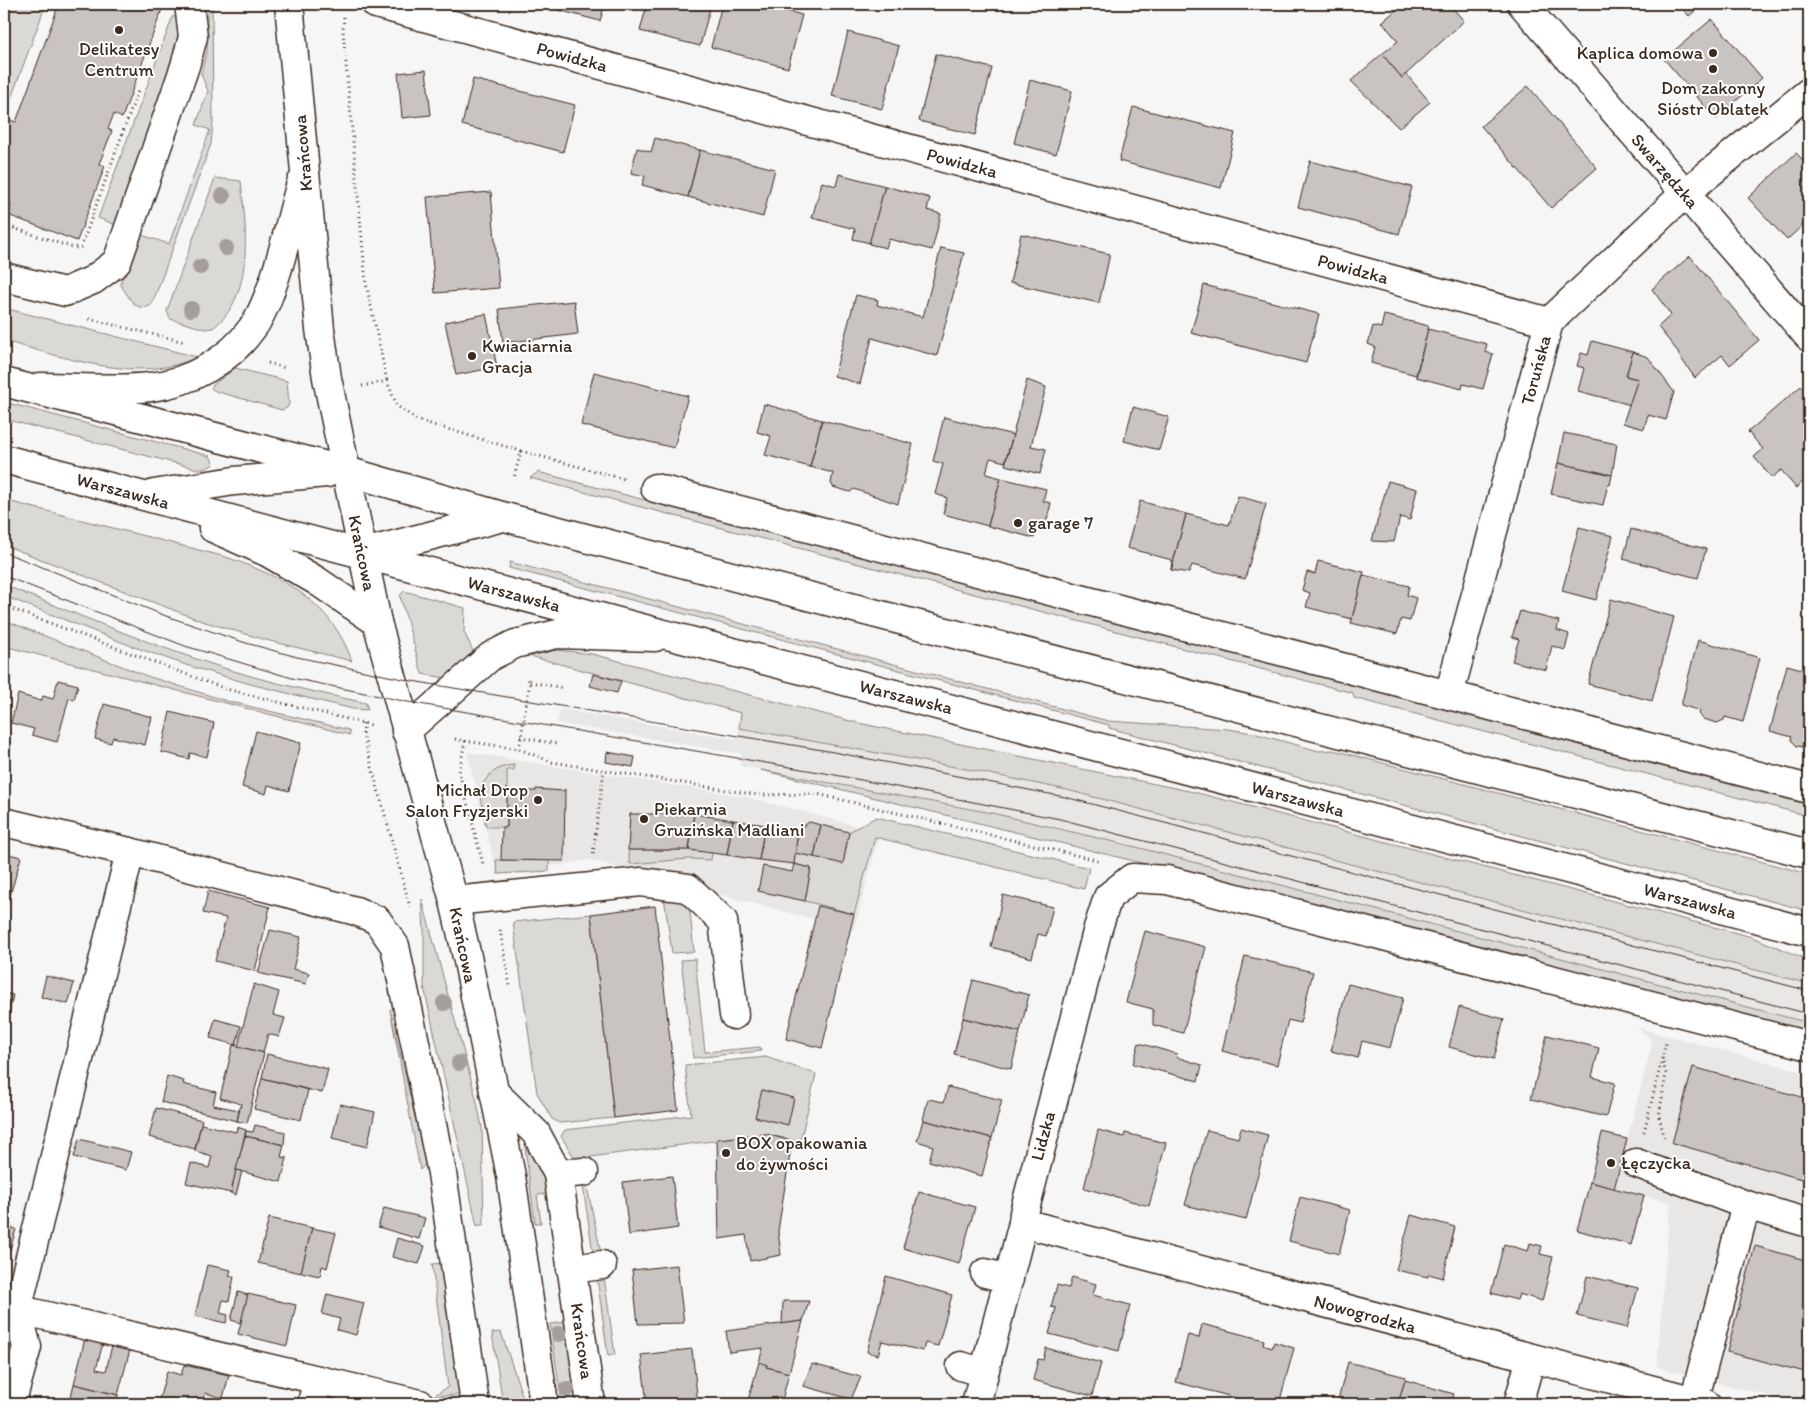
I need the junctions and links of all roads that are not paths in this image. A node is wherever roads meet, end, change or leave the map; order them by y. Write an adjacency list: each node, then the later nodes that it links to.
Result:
1 (189, 4): 8 (street)
2 (289, 4): 6 (street, Krańcowa)
3 (376, 4): 9 (street, Powidzka)
4 (1522, 4): 7 (street, Swarzędzka)
5 (1809, 92): 7 (street, Toruńska)
6 (305, 170): 11 (street); 14 (street, Krańcowa)
7 (1684, 194): 9 (street, Toruńska); 10 (street, Swarzędzka)
8 (4, 277)
9 (1549, 322): 22 (street, Toruńska)
10 (1809, 337)
11 (12, 385): 12 (street)
12 (216, 437): 14 (street); 15 (street)
13 (4, 459): 17 (street, Warszawska)
14 (346, 471): 15 (street); 18 (street); 19 (street, Krańcowa)
15 (234, 481): 17 (street)
16 (655, 488): 22 (street)
17 (143, 496): 19 (street, Warszawska); 20 (street)
18 (505, 517): 19 (street); 27 (street)
19 (361, 553): 20 (street, Krańcowa); 21 (street, Warszawska)
20 (377, 622): 23 (street, Krańcowa)
21 (675, 638): 23 (street); 29 (street, Warszawska)
22 (1449, 696): 24 (street)
23 (406, 731): 28 (street, Krańcowa)
24 (1809, 789)
25 (4, 822): 26 (street)
26 (130, 852): 39 (street); 45 (street)
27 (1809, 854)
28 (454, 901): 30 (street); 32 (street, Krańcowa)
29 (1809, 932)
30 (734, 1015)
31 (1809, 1046): 35 (street, Lidzka)
32 (494, 1092): 38 (street, Krańcowa); 46 (street, Krańcowa)
33 (1649, 1167): 34 (street)
34 (1746, 1205): 36 (street); 42 (street)
35 (1016, 1214): 40 (street, Nowogrodzka); 48 (street, Lidzka)
36 (1809, 1223)
37 (602, 1265): 38 (street)
38 (571, 1268): 47 (street, Krańcowa)
39 (10, 1308): 41 (street); 43 (street)
40 (1531, 1358): 42 (street, Nowogrodzka); 49 (street)
41 (314, 1393): 44 (street)
42 (1700, 1403)
43 (11, 1404)
44 (420, 1404)
45 (475, 1404)
46 (544, 1404)
47 (590, 1404)
48 (976, 1404)
49 (1518, 1404)

